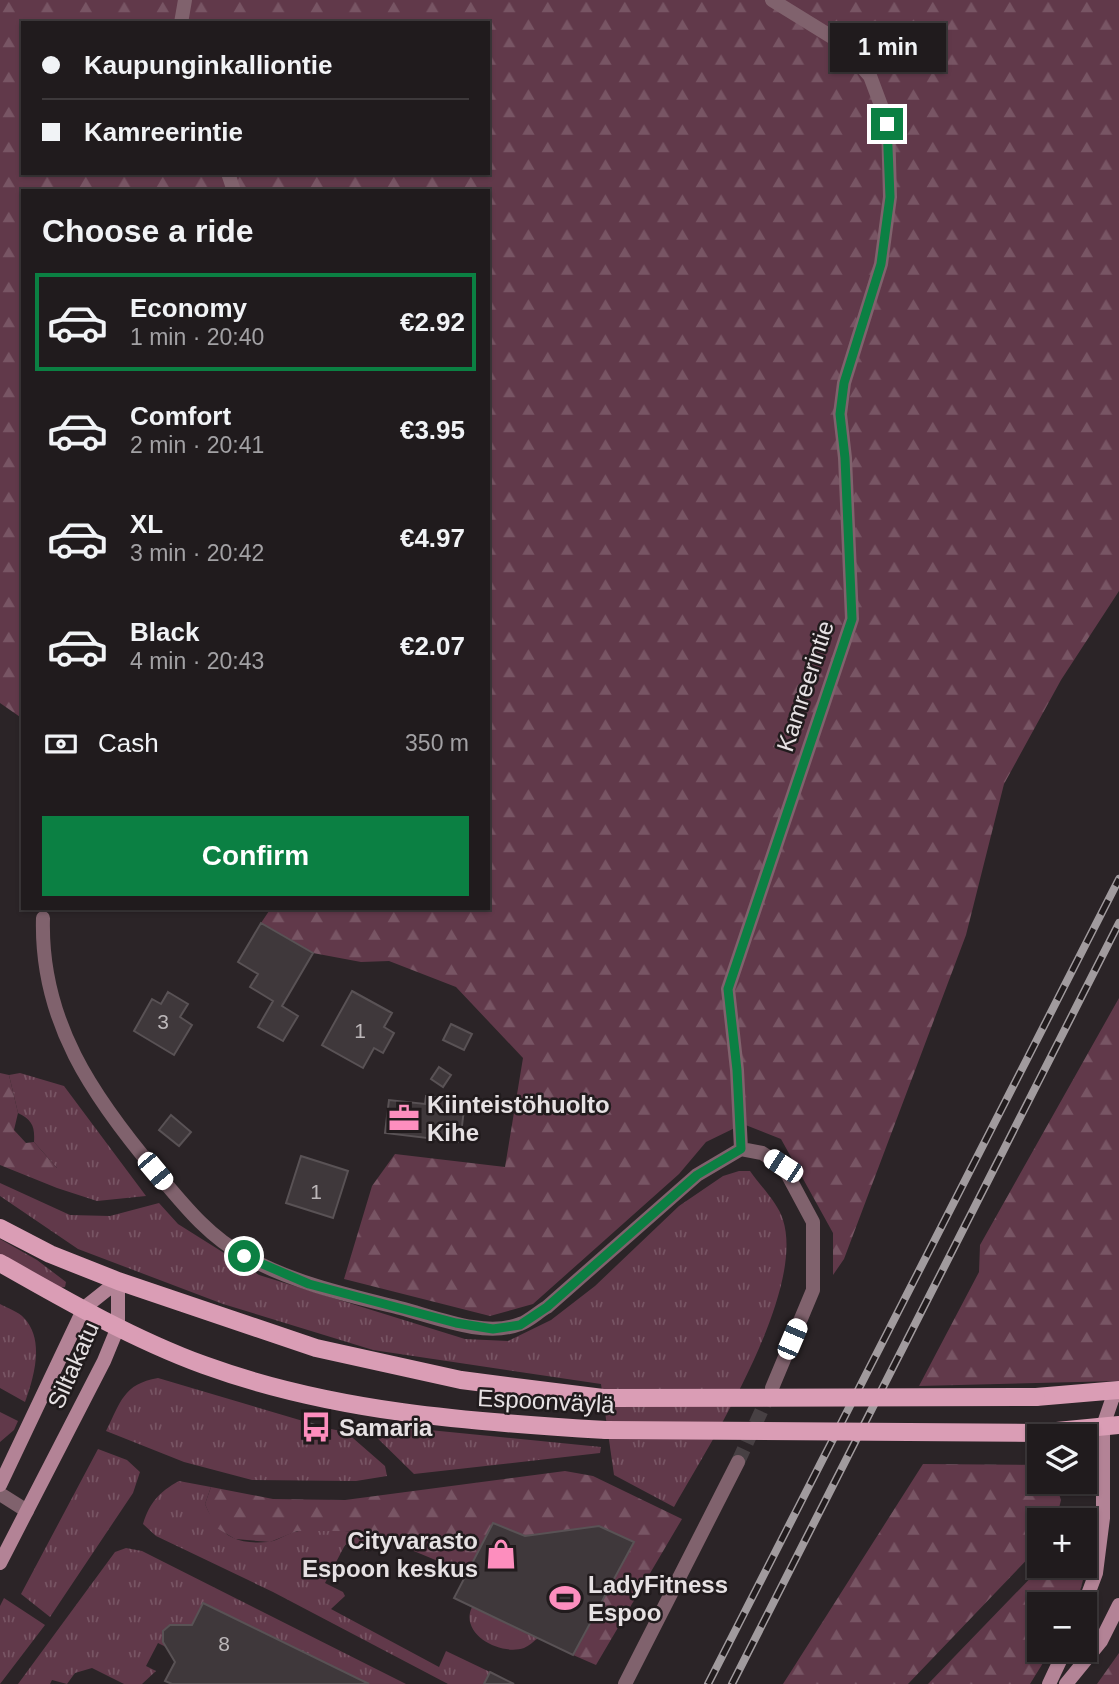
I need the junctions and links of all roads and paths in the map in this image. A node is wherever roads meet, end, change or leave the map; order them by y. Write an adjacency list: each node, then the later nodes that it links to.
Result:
1 (185, 0): 3 (street)
2 (772, 0): 5 (street, Kamreerintie)
3 (181, 21)
4 (43, 918): 5 (street)
5 (741, 1149): 11 (street)
6 (0, 1228): 8 (main road, Espoonväylä)
7 (0, 1263): 9 (main road, Espoonväylä)
8 (118, 1281): 9 (street, Siltakatu); 10 (street, Siltakatu); 12 (main road, Espoonväylä, bridge)
9 (84, 1308): 10 (main road, Espoonväylä); 15 (street, Siltakatu)
10 (118, 1327): 13 (main road, Espoonväylä, bridge); 17 (street, Siltakatu)
11 (772, 1388)
12 (1118, 1392): 13 (street)
13 (1111, 1426): 19 (street)
14 (738, 1462): 22 (street)
15 (0, 1485)
16 (0, 1494): 17 (street)
17 (27, 1511): 18 (street, Siltakatu)
18 (0, 1563)
19 (1089, 1592)
20 (1119, 1605): 24 (street)
21 (1059, 1662): 23 (street)
22 (625, 1684)
23 (1049, 1684)
24 (1066, 1684)

